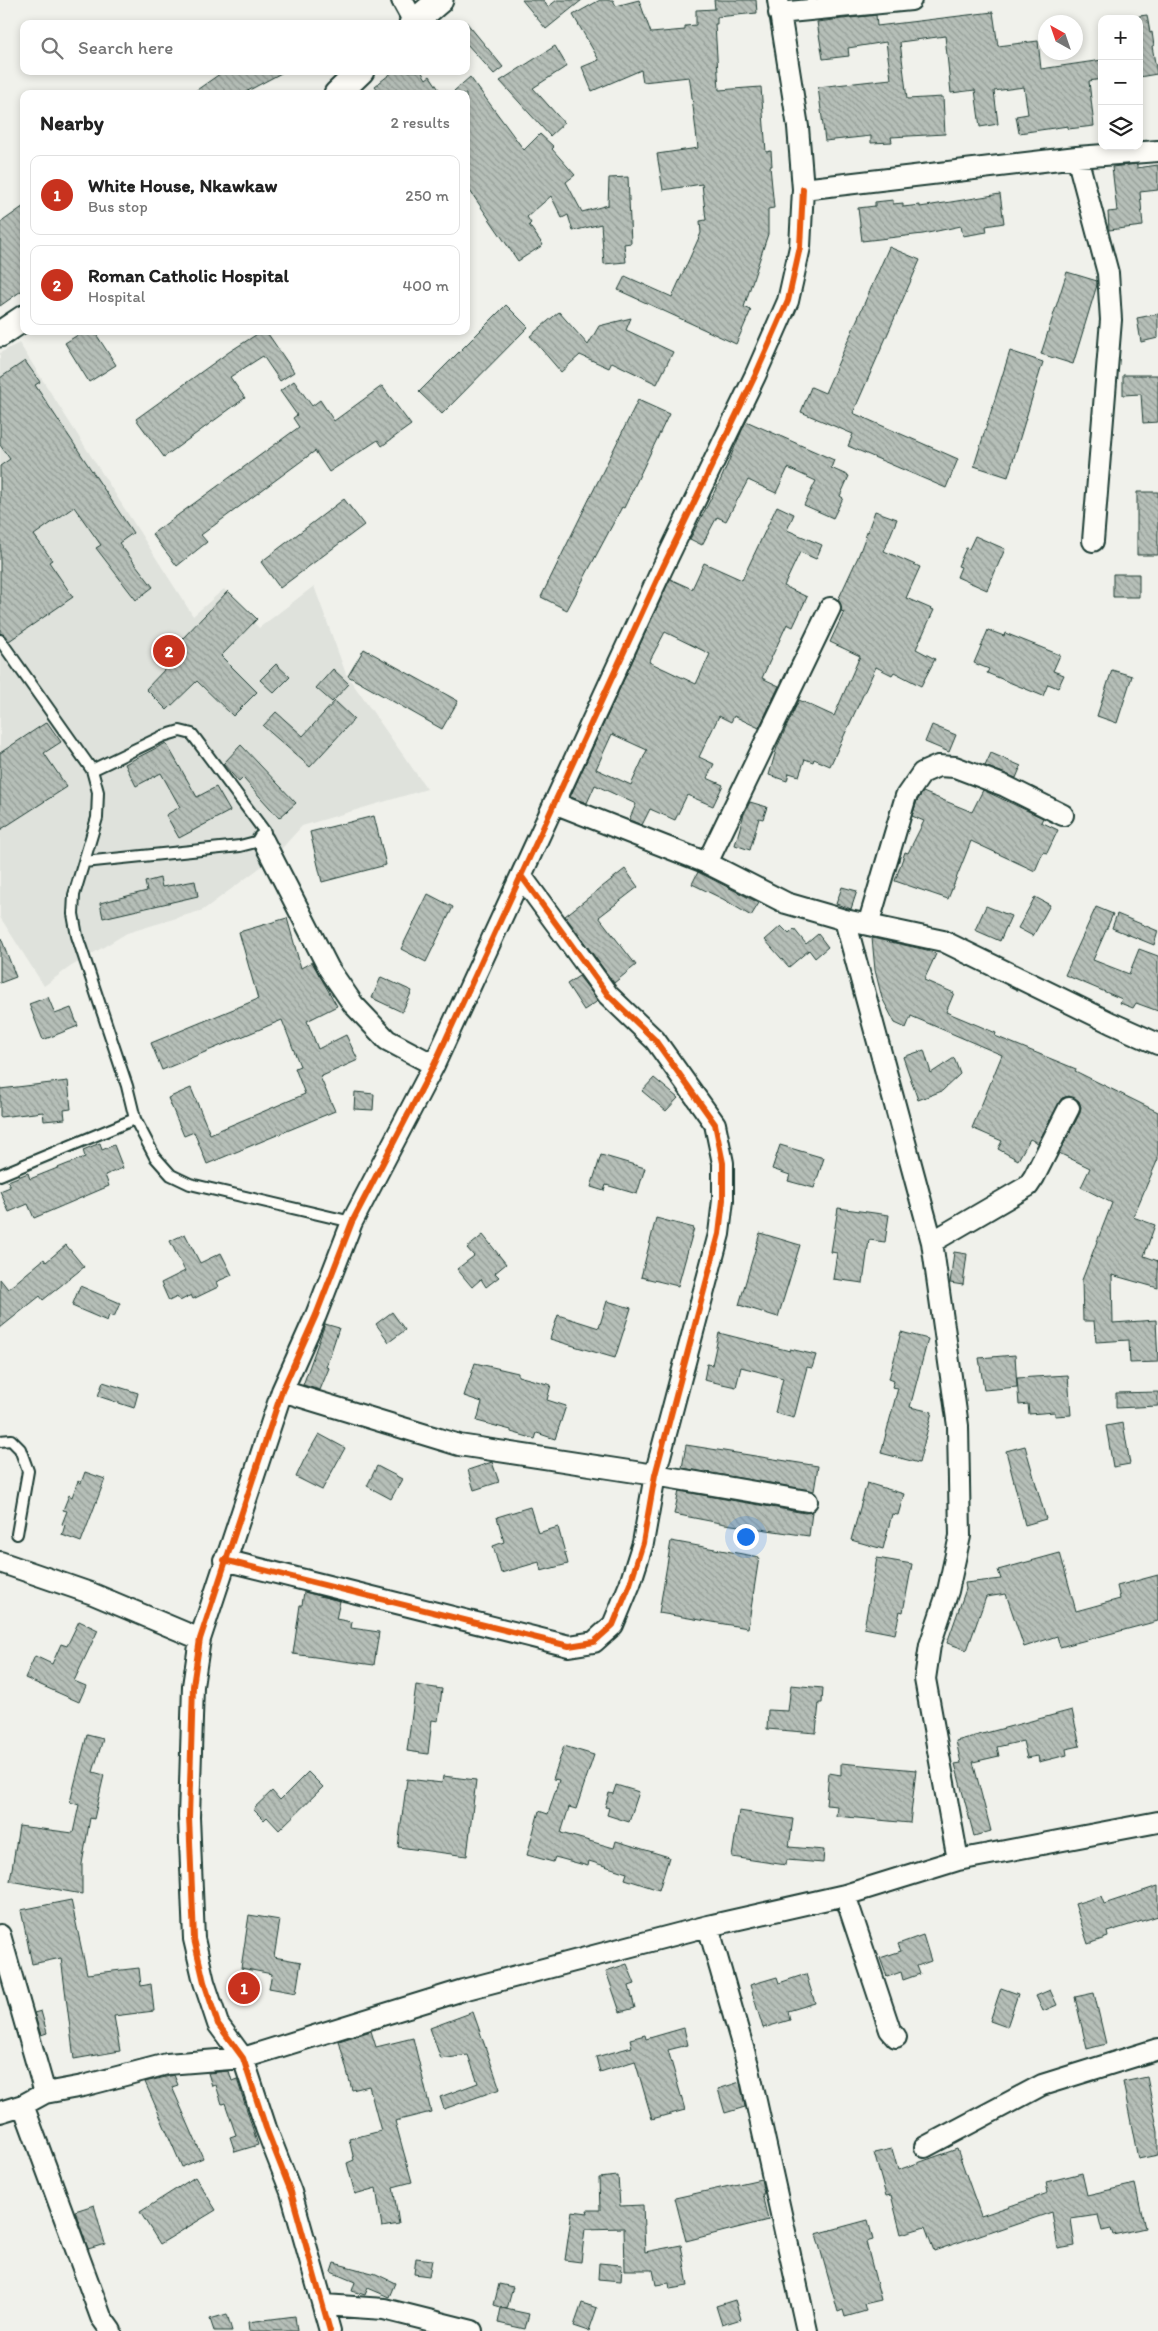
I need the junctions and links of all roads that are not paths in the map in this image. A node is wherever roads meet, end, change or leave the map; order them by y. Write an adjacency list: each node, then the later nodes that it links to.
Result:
1 (402, 0): 5 (street)
2 (440, 0): 6 (street)
3 (911, 0): 4 (street)
4 (778, 7): 11 (street)
5 (412, 20)
6 (417, 20)
7 (357, 75): 8 (street)
8 (341, 90)
9 (1158, 151): 10 (street)
10 (1076, 157): 11 (street); 14 (street)
11 (803, 189): 18 (street)
12 (20, 321): 13 (street)
13 (0, 334)
14 (1093, 541)
15 (830, 608): 22 (street)
16 (0, 640): 17 (lane)
17 (92, 770): 20 (lane); 21 (lane)
18 (554, 803): 22 (street); 23 (street)
19 (1063, 815): 25 (street)
20 (263, 840): 21 (lane); 27 (street)
21 (84, 862): 29 (lane)
22 (707, 863): 24 (street)
23 (522, 876): 27 (street); 35 (street)
24 (845, 920): 25 (street); 32 (street)
25 (868, 925): 26 (street)
26 (1158, 1044)
27 (434, 1065): 31 (street)
28 (1069, 1108): 32 (street)
29 (135, 1119): 30 (lane); 31 (lane)
30 (0, 1174)
31 (352, 1222): 33 (street)
32 (932, 1242): 42 (street)
33 (282, 1391): 35 (street); 38 (street)
34 (0, 1441): 37 (lane)
35 (655, 1475): 36 (street); 38 (street)
36 (807, 1501)
37 (17, 1534)
38 (224, 1560): 40 (street)
39 (0, 1562): 40 (street)
40 (200, 1639): 48 (street)
41 (1158, 1822): 42 (street)
42 (958, 1860): 43 (street)
43 (845, 1895): 44 (street); 46 (street)
44 (708, 1926): 48 (street); 57 (street)
45 (0, 1935): 49 (street)
46 (896, 2037)
47 (1158, 2048): 52 (street)
48 (243, 2058): 49 (street); 53 (street)
49 (45, 2093): 50 (street)
50 (23, 2105): 51 (street); 54 (street)
51 (0, 2112)
52 (925, 2147)
53 (324, 2305): 55 (street); 56 (street)
54 (111, 2331)
55 (330, 2331)
56 (472, 2331)
57 (807, 2331)

